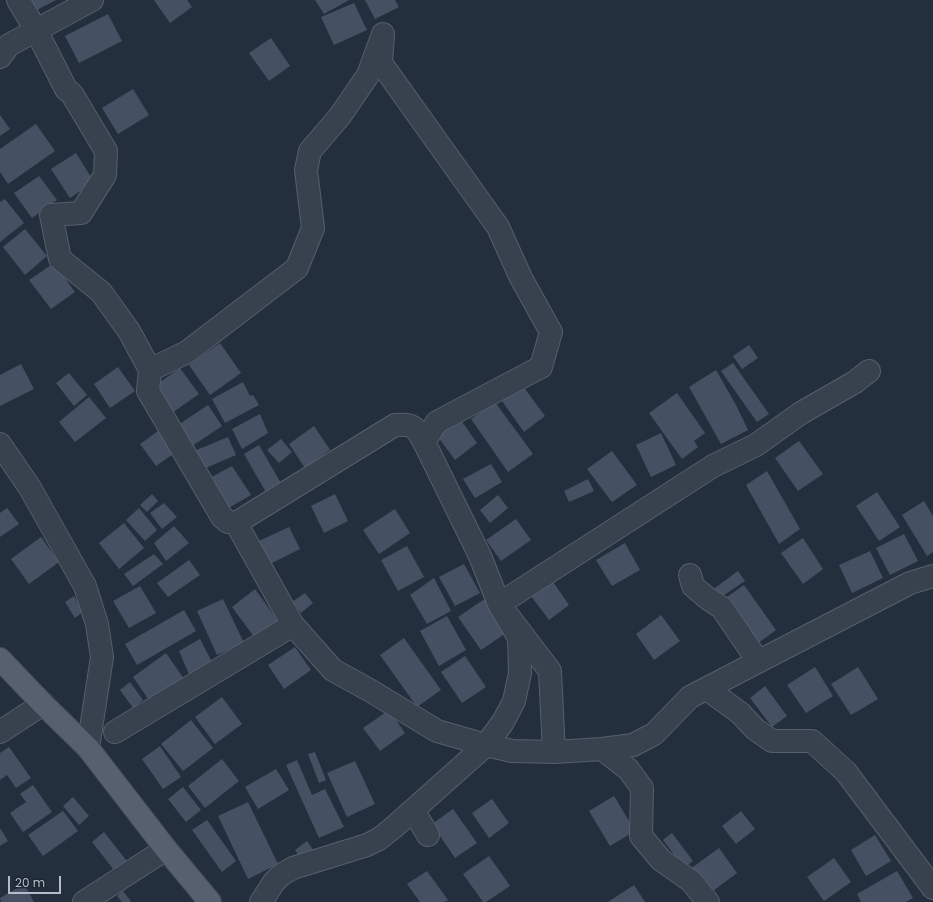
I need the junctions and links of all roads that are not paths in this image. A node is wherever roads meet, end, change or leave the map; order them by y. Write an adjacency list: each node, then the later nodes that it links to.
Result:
1 (18, 0): 3 (street)
2 (92, 0): 3 (street)
3 (36, 30): 4 (street); 5 (street)
4 (0, 57)
5 (150, 370): 7 (street); 9 (street)
6 (869, 371): 12 (street)
7 (424, 442): 9 (street); 12 (street)
8 (0, 444): 21 (street)
9 (236, 523): 13 (street)
10 (690, 575): 15 (street)
11 (933, 576): 15 (street)
12 (499, 604): 20 (street); 23 (street)
13 (293, 625): 19 (street); 20 (street)
14 (0, 659): 17 (main road)
15 (758, 661): 16 (street)
16 (707, 689): 22 (street); 27 (street)
17 (43, 704): 18 (street); 21 (main road)
18 (0, 732)
19 (115, 732)
20 (486, 745): 23 (street); 24 (street)
21 (88, 748): 26 (main road)
22 (602, 749): 23 (street); 31 (street)
23 (554, 752)
24 (413, 810): 25 (street); 30 (street)
25 (428, 835)
26 (166, 849): 28 (street); 29 (main road)
27 (933, 888)
28 (84, 902)
29 (210, 902)
30 (261, 902)
31 (708, 902)

